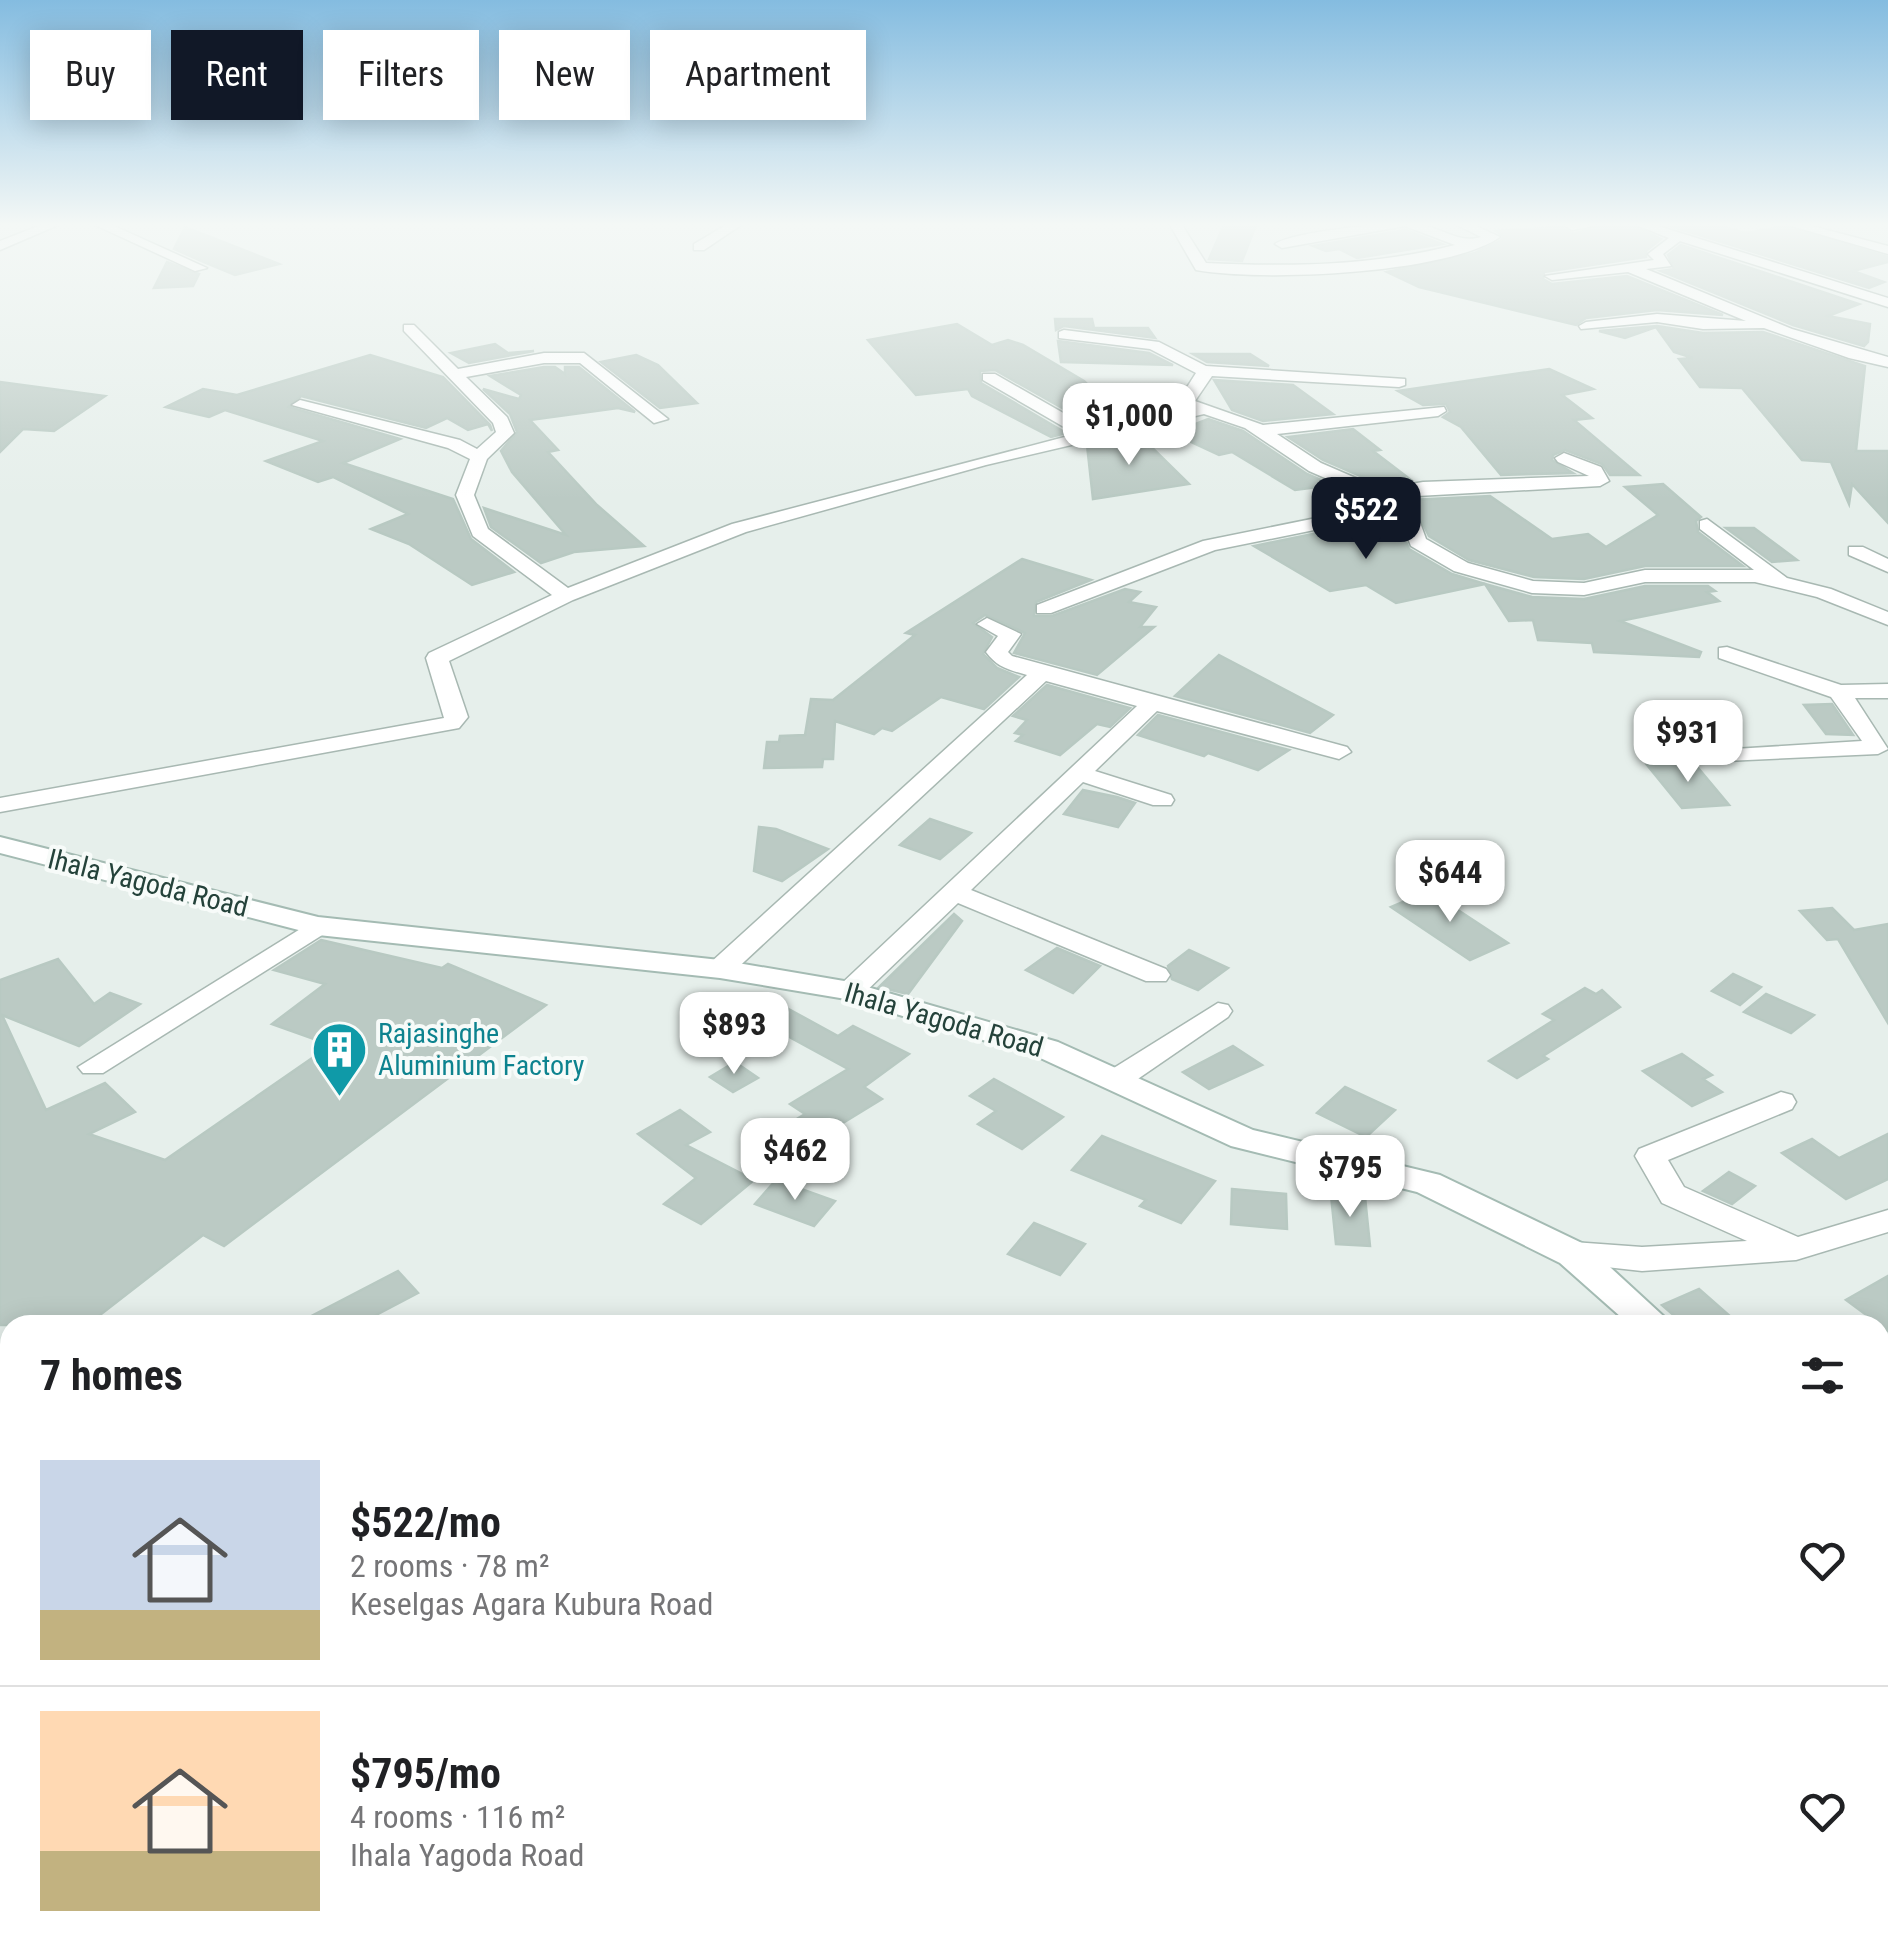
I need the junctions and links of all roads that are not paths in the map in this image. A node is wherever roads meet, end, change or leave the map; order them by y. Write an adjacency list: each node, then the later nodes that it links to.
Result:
1 (1755, 316): 2 (street)
2 (1775, 324): 3 (street); 6 (street)
3 (1586, 326)
4 (409, 328): 8 (street)
5 (1064, 335): 7 (street)
6 (1888, 362)
7 (1203, 371): 10 (street); 12 (street)
8 (454, 374): 14 (street); 17 (street)
9 (989, 377): 16 (street)
10 (1399, 382)
11 (300, 405): 17 (street)
12 (1200, 410): 15 (street); 16 (street)
13 (1438, 411): 15 (street)
14 (660, 420)
15 (1262, 430): 19 (street)
16 (1095, 438): 25 (street)
17 (479, 457): 25 (street)
18 (1564, 458): 19 (street)
19 (1377, 495): 20 (street)
20 (1405, 506): 24 (street); 26 (street)
21 (1707, 525): 24 (street)
22 (1856, 551): 23 (street)
23 (1888, 566)
24 (1780, 580): 27 (street)
25 (566, 596): 38 (street)
26 (1044, 610)
27 (1888, 619)
28 (987, 624): 30 (street)
29 (1727, 653): 32 (street)
30 (1042, 673): 33 (street); 42 (street)
31 (1888, 691): 32 (street)
32 (1839, 692): 35 (street)
33 (1153, 703): 34 (street); 36 (street)
34 (1339, 752)
35 (1734, 756)
36 (1082, 774): 37 (street); 40 (street)
37 (1162, 800)
38 (0, 806)
39 (0, 845): 41 (street, Ihala Yagoda Road)
40 (957, 894): 43 (street); 44 (street)
41 (318, 926): 42 (street, Ihala Yagoda Road); 46 (street)
42 (720, 968): 44 (street, Ihala Yagoda Road)
43 (1156, 975)
44 (850, 992): 47 (street, Ihala Yagoda Road)
45 (1218, 1011): 47 (street)
46 (93, 1068)
47 (1119, 1078): 51 (street, Ihala Yagoda Road)
48 (1781, 1102): 50 (street)
49 (1888, 1221): 50 (street)
50 (1796, 1250): 51 (street)
51 (1573, 1254): 52 (street, Ihala Yagoda Road)
52 (1643, 1315)

